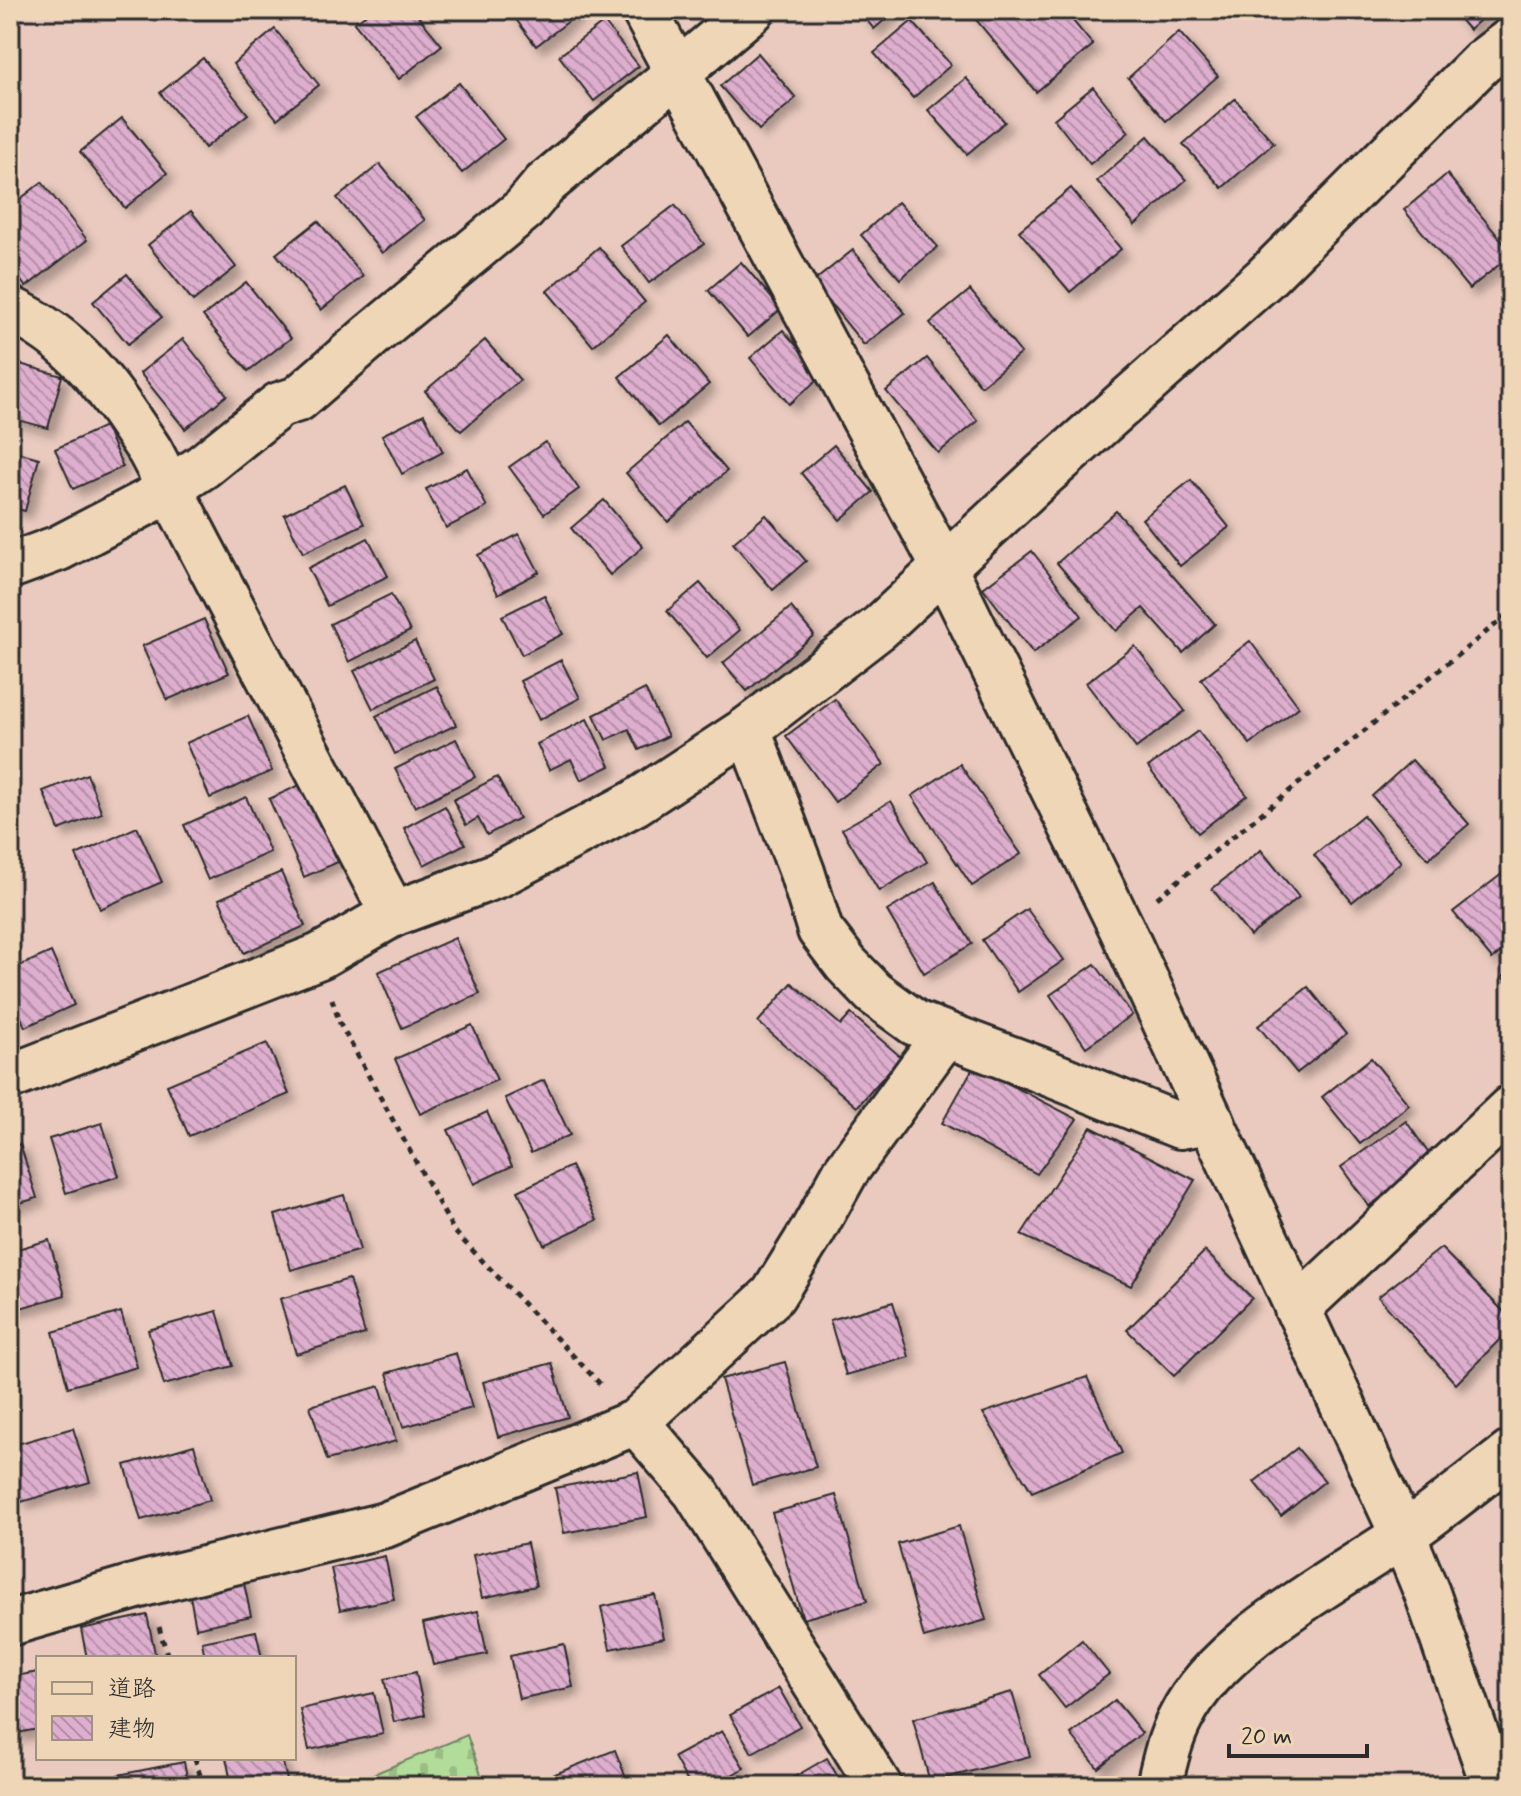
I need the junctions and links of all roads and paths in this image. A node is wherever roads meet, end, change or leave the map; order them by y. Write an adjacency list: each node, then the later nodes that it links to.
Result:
1 (644, 10): 4 (street)
2 (752, 10): 4 (street)
3 (1511, 40): 8 (street)
4 (678, 70): 6 (street); 8 (street)
5 (10, 309): 6 (street)
6 (171, 488): 7 (street); 11 (street)
7 (10, 566)
8 (944, 567): 10 (street); 12 (street)
9 (1511, 612): 12 (path)
10 (748, 729): 11 (street); 14 (street)
11 (393, 914): 13 (street)
12 (1121, 927): 17 (street)
13 (320, 956): 15 (street); 19 (path)
14 (945, 1035): 17 (street); 19 (street)
15 (10, 1077)
16 (1511, 1108): 18 (street)
17 (1212, 1121): 18 (street)
18 (1297, 1309): 21 (street)
19 (636, 1422): 22 (street); 26 (street)
20 (1511, 1453): 21 (street)
21 (1403, 1535): 24 (street); 27 (street)
22 (10, 1623)
23 (196, 1760): 25 (path)
24 (1499, 1779)
25 (203, 1786)
26 (879, 1786)
27 (1159, 1786)

